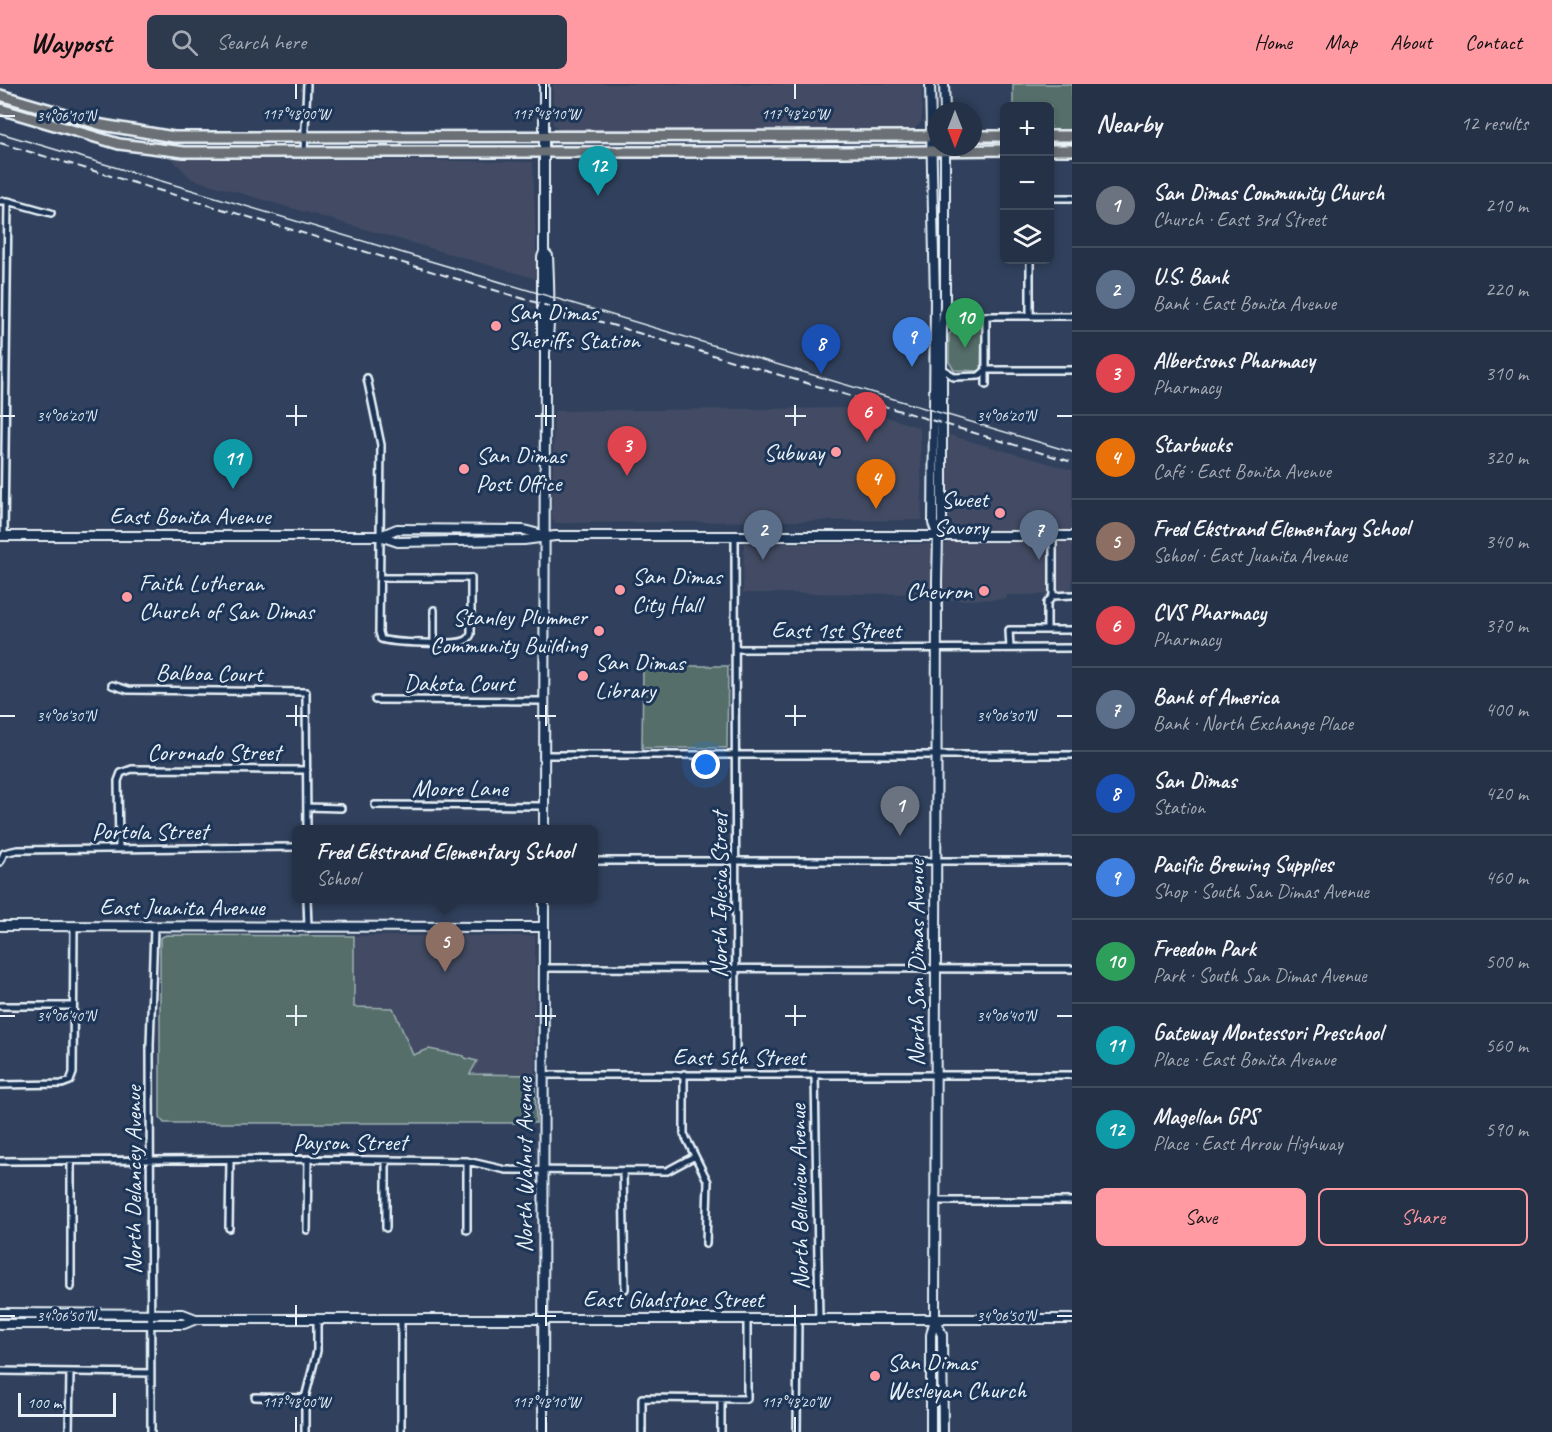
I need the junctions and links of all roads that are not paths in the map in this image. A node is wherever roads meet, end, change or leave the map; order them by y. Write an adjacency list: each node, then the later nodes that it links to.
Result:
1 (306, 84): 14 (street)
2 (544, 84): 15 (main road)
3 (930, 84): 6 (main road)
4 (944, 84): 7 (main road)
5 (0, 95): 14 (main road)
6 (931, 102)
7 (945, 102)
8 (0, 110): 21 (main road)
9 (928, 136): 15 (main road)
10 (982, 136): 11 (main road)
11 (1000, 136)
12 (1054, 136): 13 (main road)
13 (1072, 136)
14 (304, 137): 15 (main road); 21 (street)
15 (543, 137): 22 (main road)
16 (928, 150): 22 (main road)
17 (982, 150): 18 (main road)
18 (1000, 150)
19 (1054, 150): 20 (main road)
20 (1072, 150)
21 (304, 152): 22 (main road)
22 (544, 153): 44 (main road)
23 (930, 156): 31 (main road)
24 (945, 156): 32 (main road)
25 (1054, 198): 26 (street)
26 (1072, 198)
27 (0, 201): 28 (street)
28 (8, 201): 29 (street); 42 (street)
29 (51, 213)
30 (1030, 264): 34 (street)
31 (934, 316): 32 (street); 45 (main road)
32 (944, 316): 33 (street); 36 (main road)
33 (986, 316): 34 (street); 37 (street)
34 (1030, 316): 35 (street)
35 (1072, 316)
36 (942, 368): 37 (street); 45 (main road)
37 (986, 370): 38 (street); 40 (street)
38 (1072, 370)
39 (367, 378): 43 (street)
40 (986, 385)
41 (735, 535): 44 (main road, East Bonita Avenue); 45 (main road, East Bonita Avenue); 58 (street, North Iglesia Street)
42 (2, 536): 43 (main road, East Bonita Avenue)
43 (380, 536): 44 (main road, East Bonita Avenue); 44 (main road, East Bonita Avenue); 48 (street)
44 (544, 536): 61 (main road)
45 (938, 536): 46 (main road, East Bonita Avenue); 55 (main road, North San Dimas Avenue)
46 (1053, 536): 47 (main road, East Bonita Avenue); 50 (street)
47 (1072, 536)
48 (380, 578): 54 (street); 54 (street)
49 (1072, 595): 50 (street)
50 (1053, 596): 52 (street)
51 (434, 610): 54 (street)
52 (1047, 630): 53 (street); 56 (street)
53 (1072, 630)
54 (434, 642)
55 (936, 648): 56 (street, East 1st Street); 58 (street, East 1st Street); 65 (main road, North San Dimas Avenue)
56 (1010, 648): 57 (street, East 1st Street)
57 (1072, 648)
58 (736, 649): 63 (street, North Iglesia Street)
59 (112, 685): 66 (street, Balboa Court)
60 (375, 700): 61 (street, Dakota Court)
61 (544, 701): 62 (main road)
62 (543, 755): 63 (street); 68 (main road)
63 (736, 755): 65 (street); 76 (street, North Iglesia Street)
64 (1072, 755): 65 (street)
65 (936, 756): 77 (main road, North San Dimas Avenue)
66 (307, 770): 69 (street); 74 (street, Coronado Street)
67 (375, 806): 68 (street, Moore Lane)
68 (544, 806): 72 (main road)
69 (307, 807): 70 (street); 71 (street)
70 (341, 808)
71 (307, 825)
72 (544, 825)
73 (292, 847): 74 (street, Portola Street)
74 (119, 849): 79 (street, Portola Street)
75 (598, 861): 76 (street)
76 (736, 861): 77 (street); 88 (street, North Iglesia Street)
77 (935, 861): 78 (street); 89 (main road, North San Dimas Avenue)
78 (1072, 861)
79 (0, 862)
80 (308, 903): 85 (street)
81 (544, 903): 86 (main road, North Walnut Avenue)
82 (0, 926): 83 (main road, East Juanita Avenue)
83 (74, 926): 84 (main road, East Juanita Avenue); 92 (street)
84 (154, 927): 85 (main road, East Juanita Avenue); 102 (street, North Delancey Avenue)
85 (308, 927): 86 (main road, East Juanita Avenue)
86 (544, 927): 87 (main road, North Walnut Avenue)
87 (543, 968): 88 (street); 94 (main road, North Walnut Avenue)
88 (737, 968): 89 (street); 95 (street, North Iglesia Street)
89 (935, 969): 90 (street); 98 (main road, North San Dimas Avenue)
90 (1072, 969)
91 (0, 1006): 92 (street)
92 (74, 1006): 99 (street)
93 (684, 1074): 94 (street, East 5th Street); 95 (street, East 5th Street); 100 (street)
94 (544, 1075): 108 (main road, North Walnut Avenue)
95 (736, 1075): 97 (street, East 5th Street)
96 (1072, 1075): 98 (street, East 5th Street)
97 (815, 1076): 98 (street, East 5th Street); 127 (street, North Belleview Avenue)
98 (935, 1076): 110 (main road, North San Dimas Avenue)
99 (0, 1084)
100 (695, 1156): 109 (street, Payson Street); 116 (street)
101 (308, 1159): 103 (street, Payson Street); 104 (street, Payson Street); 114 (street)
102 (152, 1160): 103 (street, Payson Street); 106 (street, Payson Street); 120 (street, North Delancey Avenue)
103 (230, 1160): 112 (street)
104 (386, 1160): 107 (street, Payson Street); 113 (street)
105 (0, 1161): 106 (street, Payson Street)
106 (70, 1161): 117 (street)
107 (467, 1161): 108 (street, Payson Street); 115 (street)
108 (543, 1171): 109 (street, Payson Street); 123 (main road, North Walnut Avenue)
109 (624, 1171): 118 (street)
110 (935, 1201): 111 (street); 128 (main road, North San Dimas Avenue)
111 (1072, 1201)
112 (229, 1227)
113 (386, 1228)
114 (307, 1230)
115 (467, 1230)
116 (706, 1244)
117 (71, 1287)
118 (625, 1289)
119 (0, 1314): 120 (main road, East Gladstone Street)
120 (152, 1314): 124 (main road, East Gladstone Street); 131 (street, North Delancey Avenue)
121 (317, 1318): 122 (main road, East Gladstone Street); 124 (main road, East Gladstone Street); 136 (street)
122 (401, 1318): 123 (main road, East Gladstone Street); 141 (street)
123 (544, 1318): 125 (main road, East Gladstone Street); 142 (main road, North Walnut Avenue)
124 (196, 1319): 131 (main road, East Gladstone Street)
125 (747, 1319): 126 (main road, East Gladstone Street); 137 (street)
126 (798, 1319): 127 (main road, East Gladstone Street); 145 (street, North Belleview Avenue)
127 (819, 1319): 128 (main road, East Gladstone Street)
128 (935, 1319): 129 (main road, East Gladstone Street); 146 (main road, North San Dimas Avenue); 147 (main road, North San Dimas Avenue)
129 (1072, 1319)
130 (0, 1324): 131 (main road, East Gladstone Street)
131 (152, 1324): 134 (street, North Delancey Avenue)
132 (0, 1371): 133 (street)
133 (70, 1372): 134 (street); 138 (street)
134 (151, 1373): 139 (street, North Delancey Avenue)
135 (255, 1397): 136 (street)
136 (305, 1398): 140 (street)
137 (721, 1400): 143 (street); 144 (street)
138 (69, 1432)
139 (151, 1432)
140 (305, 1432)
141 (401, 1432)
142 (543, 1432)
143 (642, 1432)
144 (721, 1432)
145 (797, 1432)
146 (931, 1432)
147 (943, 1432)

